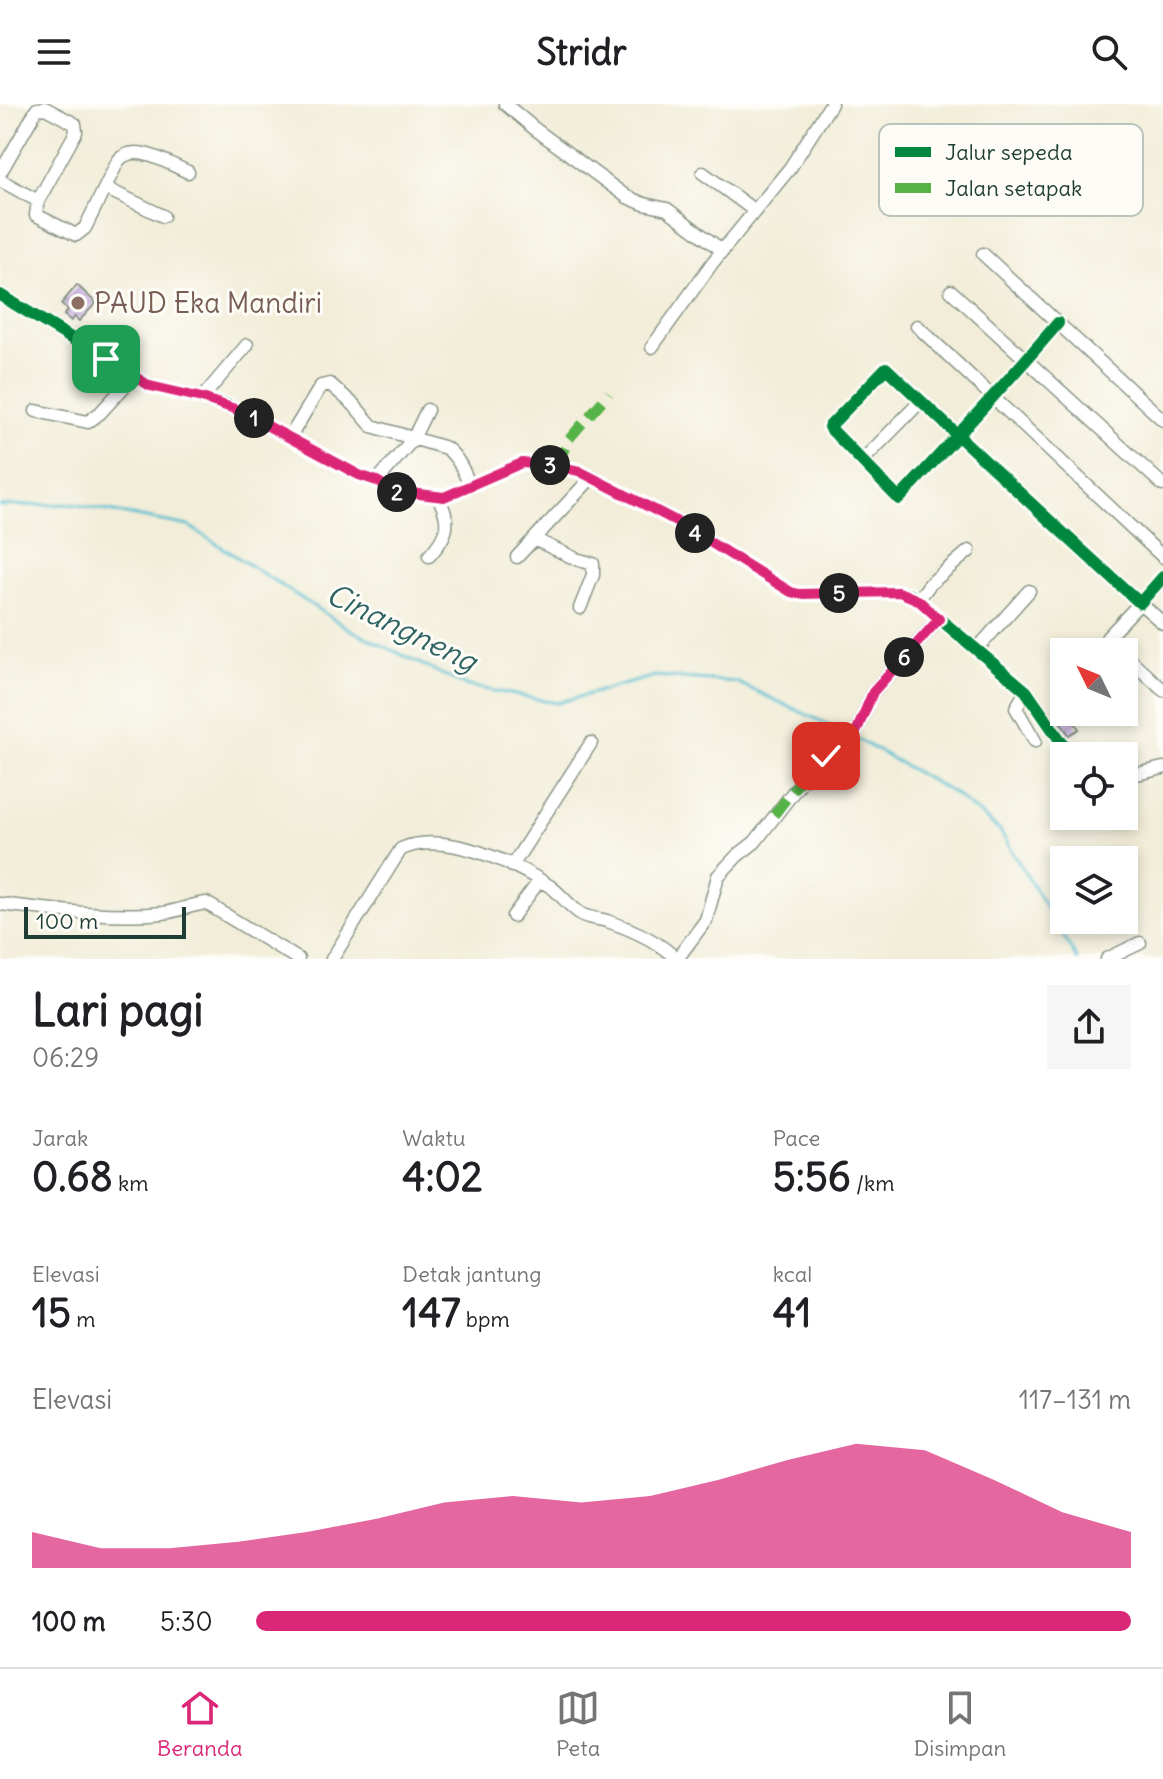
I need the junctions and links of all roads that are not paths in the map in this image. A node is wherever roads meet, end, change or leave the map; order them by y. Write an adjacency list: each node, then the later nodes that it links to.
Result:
1 (505, 104): 11 (street)
2 (831, 104): 9 (street)
3 (188, 172): 7 (street)
4 (0, 173): 8 (street)
5 (703, 173): 9 (street)
6 (0, 180): 8 (street)
7 (105, 188): 8 (street); 10 (street)
8 (38, 201)
9 (755, 211): 11 (street)
10 (163, 216)
11 (723, 251): 18 (street)
12 (983, 254): 15 (street)
13 (951, 291): 19 (street)
14 (0, 295): 20 (street)
15 (1058, 323): 19 (street); 26 (street)
16 (917, 326): 21 (street)
17 (247, 345): 22 (street)
18 (652, 347)
19 (1025, 361): 21 (street); 33 (street)
20 (133, 377): 22 (street); 25 (street)
21 (992, 397): 27 (street); 40 (street)
22 (202, 398): 28 (street)
23 (921, 401): 27 (street); 30 (street); 30 (street)
24 (427, 410): 29 (street)
25 (36, 411)
26 (1163, 420)
27 (958, 435): 30 (street); 44 (street)
28 (290, 437): 29 (street); 32 (street)
29 (413, 439): 32 (street); 34 (street)
30 (862, 461)
31 (593, 476): 34 (street); 36 (street); 43 (street)
32 (377, 481): 35 (street)
33 (1163, 485)
34 (470, 486): 35 (street)
35 (438, 497): 38 (street)
36 (534, 539): 39 (street); 45 (street)
37 (969, 551): 43 (street)
38 (429, 556)
39 (517, 557)
40 (1163, 557)
41 (1163, 577): 44 (street)
42 (1029, 591): 49 (street)
43 (918, 600): 46 (street)
44 (1140, 603): 47 (street); 48 (street)
45 (580, 608)
46 (939, 619): 49 (street); 65 (street)
47 (1163, 623)
48 (1107, 638)
49 (977, 649): 52 (street)
50 (1138, 667): 51 (street)
51 (1163, 690)
52 (1026, 691): 53 (street); 54 (street)
53 (1035, 741)
54 (1061, 742)
55 (591, 743): 58 (street)
56 (1163, 768): 57 (street)
57 (1138, 774)
58 (512, 866): 59 (street); 64 (street)
59 (540, 880): 61 (street); 65 (street)
60 (0, 904): 63 (street)
61 (513, 916)
62 (1140, 943): 66 (street)
63 (298, 959)
64 (332, 959)
65 (676, 959)
66 (1107, 959)

